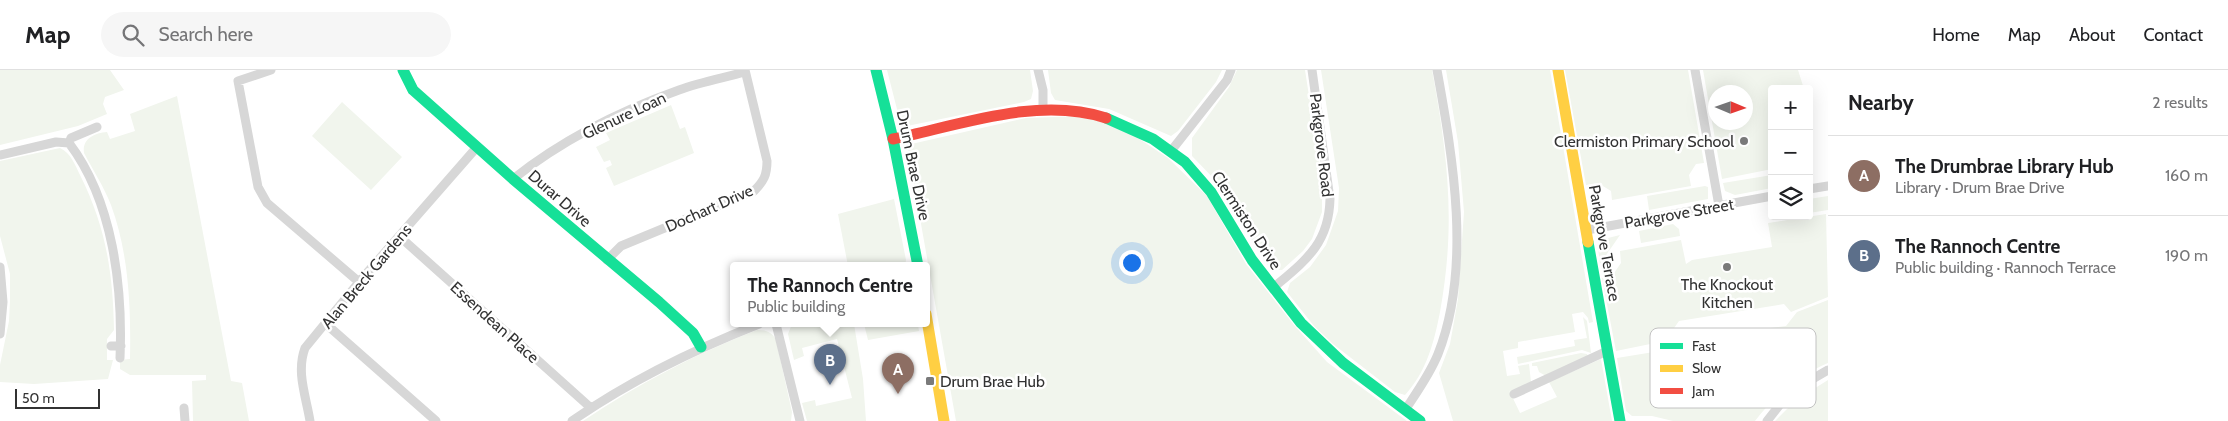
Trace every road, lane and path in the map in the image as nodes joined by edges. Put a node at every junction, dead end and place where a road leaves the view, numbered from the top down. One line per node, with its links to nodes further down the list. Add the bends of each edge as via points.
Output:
1 (271, 70): 28 (street, via 238,81 258,187 266,203)
2 (403, 70): 15 (street, Durar Drive, via 413,90)
3 (876, 70): 13 (street, Drum Brae Drive)
4 (1038, 70): 11 (street)
5 (1231, 70): 16 (street, via 1227,80)
6 (1312, 70): 29 (street, Parkgrove Road, via 1329,211 1323,235 1313,252)
7 (1437, 70): 46 (street, via 1456,190 1455,270 1446,328 1438,353)
8 (1558, 70): 23 (street, Parkgrove Terrace)
9 (1695, 70): 22 (street)
10 (745, 71): 18 (street, Glenure Loan, via 680,90 638,107 535,160); 25 (street, Dochart Drive, via 768,175 754,191 621,246)
11 (1044, 110): 13 (street, Clermiston Drive, via 1022,111); 16 (street, Clermiston Drive, via 1079,111 1133,127)
12 (97, 126): 14 (street, via 71,138)
13 (893, 138): 26 (street, Drum Brae Drive)
14 (69, 143): 17 (street, via 56,142); 36 (street, via 87,174 111,240 120,298)
15 (477, 147): 18 (street, Durar Drive); 24 (street, Alan Breck Gardens)
16 (1171, 151): 29 (street, Clermiston Drive, via 1212,192 1252,260)
17 (0, 156)
18 (513, 179): 25 (street, Durar Drive)
19 (1828, 186): 20 (street)
20 (1813, 188)
21 (1768, 197): 22 (street, Parkgrove Street)
22 (1719, 206): 23 (street, Parkgrove Street)
23 (1587, 230): 38 (street, Parkgrove Terrace)
24 (399, 236): 28 (street, Alan Breck Gardens); 44 (street, Essendean Place)
25 (607, 260): 37 (street, Durar Drive, via 693,333)
26 (917, 262)
27 (0, 267): 34 (street, via 3,302)
28 (359, 282): 30 (street, Alan Breck Gardens)
29 (1273, 288): 46 (street, Clermiston Drive, via 1333,357)
30 (326, 324): 48 (street, Alan Breck Gardens, via 305,348 301,360); 49 (street)
31 (751, 327): 37 (street)
32 (777, 327): 51 (street)
33 (928, 327): 52 (street)
34 (0, 334)
35 (111, 346): 36 (street)
36 (121, 346): 39 (street)
37 (702, 346): 44 (street)
38 (1607, 351): 42 (street); 54 (street, Parkgrove Terrace)
39 (120, 358)
40 (1828, 370): 41 (street)
41 (1816, 377)
42 (1514, 394)
43 (184, 408): 47 (street)
44 (591, 408): 50 (street)
45 (1777, 408): 55 (street)
46 (1406, 410): 53 (street, Clermiston Drive)
47 (184, 421)
48 (310, 421)
49 (436, 421)
50 (572, 421)
51 (800, 421)
52 (944, 421)
53 (1420, 421)
54 (1620, 421)
55 (1767, 421)

